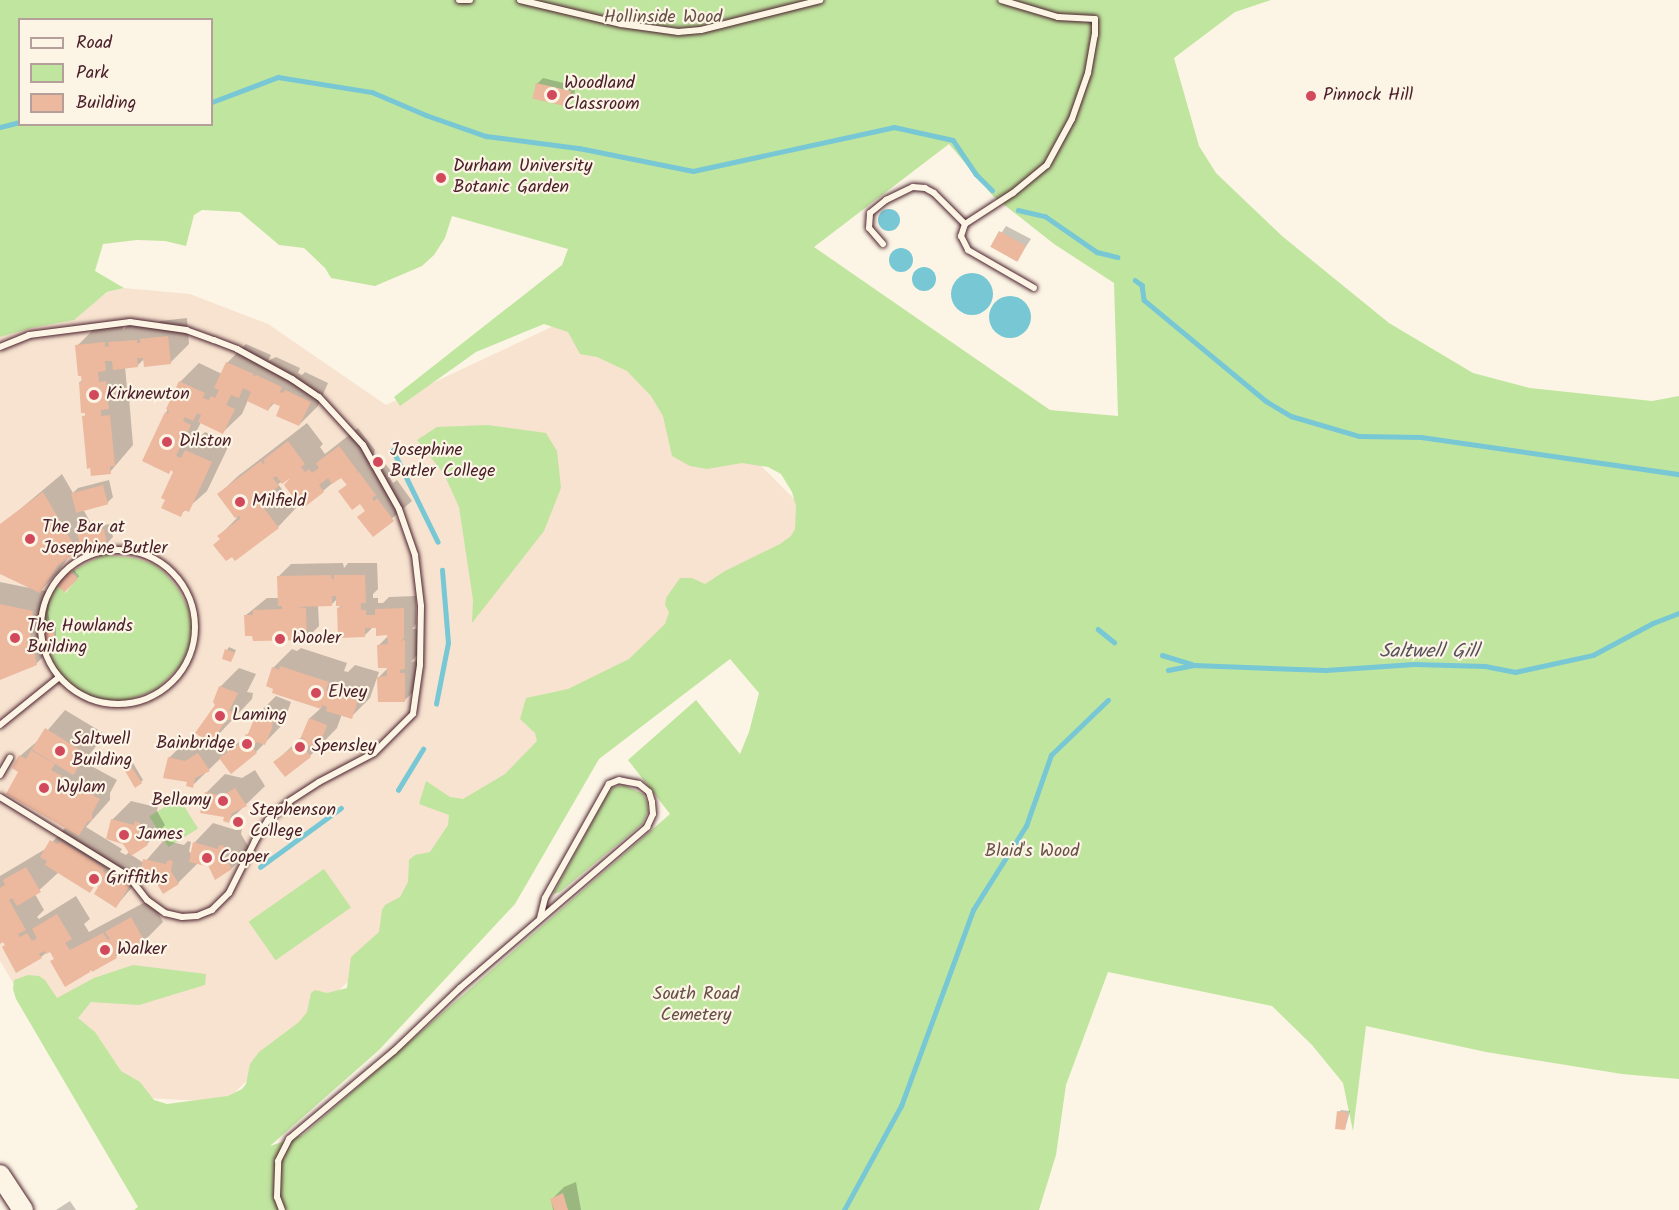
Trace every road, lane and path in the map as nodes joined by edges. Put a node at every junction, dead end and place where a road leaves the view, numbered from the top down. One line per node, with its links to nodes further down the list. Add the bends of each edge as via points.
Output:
1 (459, 0): 2 (lane)
2 (470, 0)
3 (520, 0): 4 (lane, via 621,24 678,32 701,30)
4 (820, 0)
5 (1001, 0): 6 (lane, via 1058,17 1095,19 1095,35 1088,73 1072,119 1047,165 1013,193)
6 (964, 224): 7 (lane, via 934,193 913,187 870,213 869,228); 8 (lane, via 961,236 968,250)
7 (883, 244)
8 (1034, 288)
9 (0, 347): 14 (lane, via 29,335 130,322 186,330 292,379 343,420 363,445 399,509 415,555 421,606 420,665 413,714 374,753 319,782 268,820 229,893 213,910 182,917 165,913 147,900 128,876)
10 (58, 678): 10 (lane, via 49,665 40,632 42,606 64,570 90,554 122,549 148,555 178,577 191,599 196,628 183,670 167,687 147,699 120,705 85,698); 11 (lane)
11 (0, 725)
12 (10, 758): 13 (lane)
13 (0, 775)
14 (0, 797)
15 (540, 918): 15 (lane, via 647,826 653,814 649,792 639,784 619,780 609,784 545,898); 18 (lane, via 394,1051 289,1139 278,1161 277,1197)
16 (0, 1175): 17 (main road)
17 (23, 1210)
18 (282, 1210)

